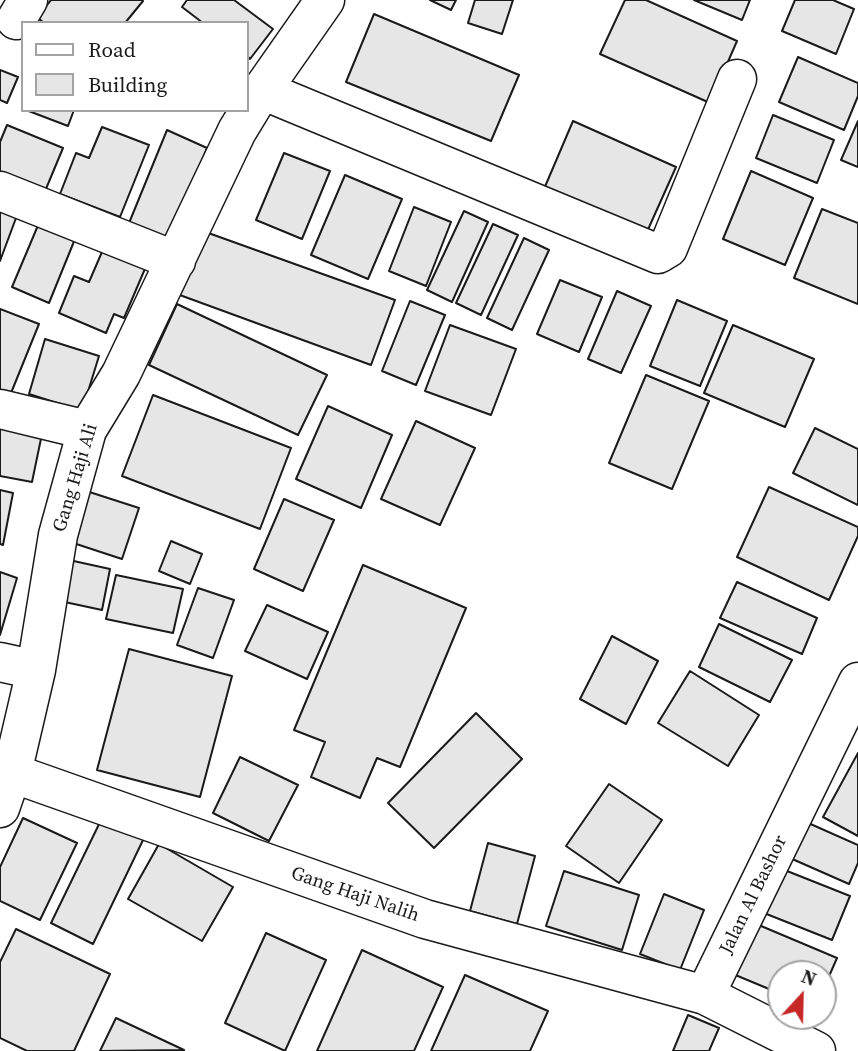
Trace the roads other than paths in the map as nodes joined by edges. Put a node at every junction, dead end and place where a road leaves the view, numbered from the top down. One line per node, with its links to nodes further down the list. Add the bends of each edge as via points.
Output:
1 (325, 0): 3 (street, Gang Haji Ali)
2 (737, 79): 3 (street, via 668,248 658,254)
3 (262, 90): 5 (street, Gang Haji Ali, via 237,131)
4 (0, 191): 5 (street)
5 (176, 261): 7 (street, Gang Haji Ali, via 121,374)
6 (0, 409): 7 (street)
7 (87, 430): 8 (street, Gang Haji Ali)
8 (18, 666): 10 (street, Gang Haji Ali)
9 (858, 682): 11 (street, Jalan Al Bashor)
10 (6, 791): 11 (street, Gang Haji Nalih, via 425,919)
11 (705, 996): 12 (street)
12 (816, 1051)

